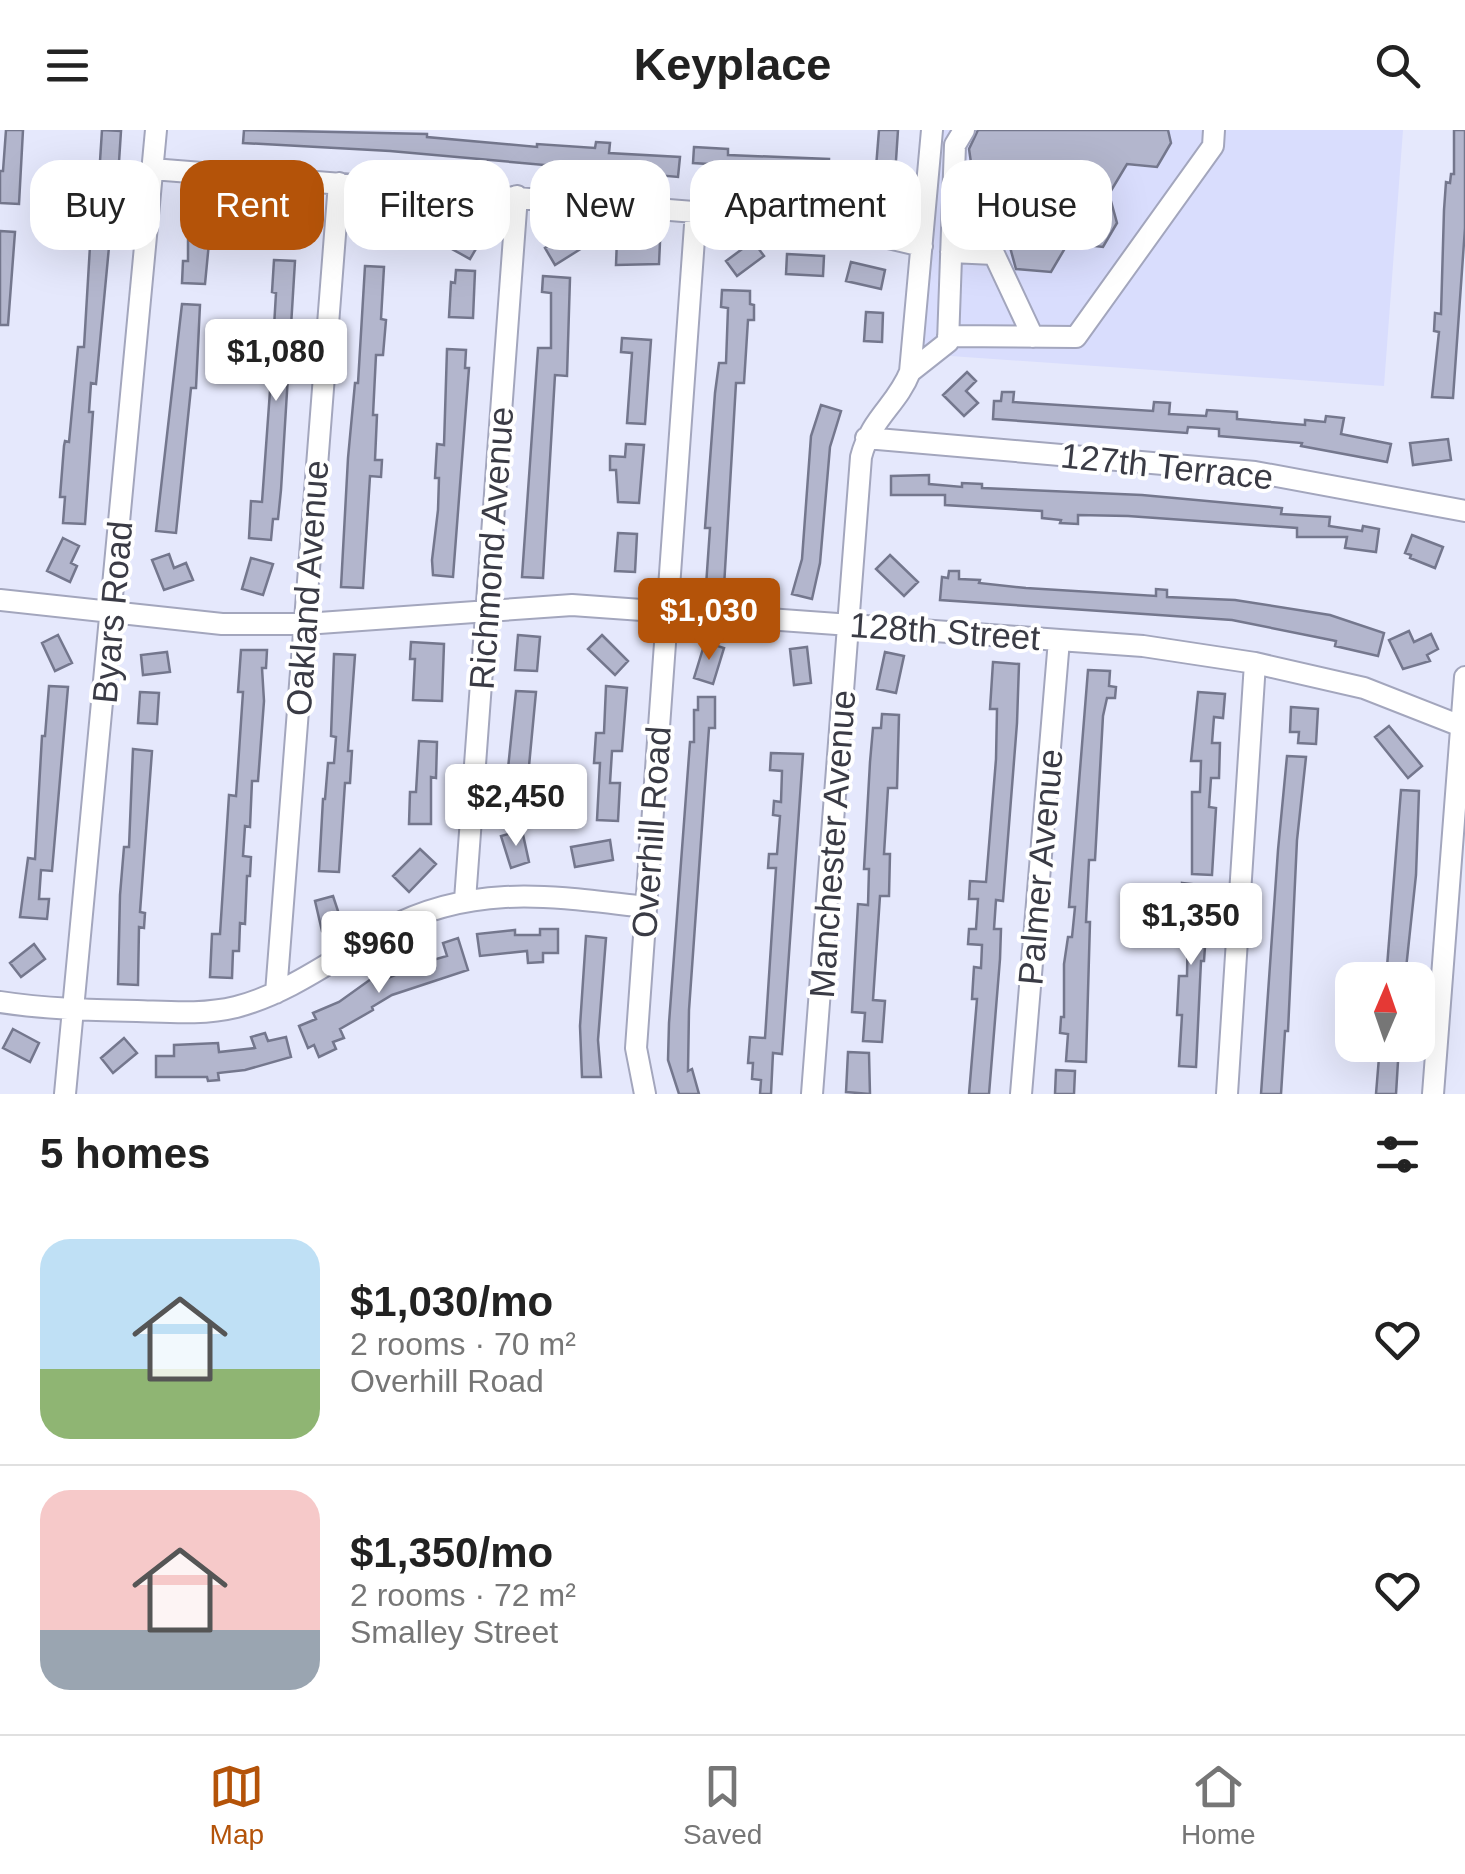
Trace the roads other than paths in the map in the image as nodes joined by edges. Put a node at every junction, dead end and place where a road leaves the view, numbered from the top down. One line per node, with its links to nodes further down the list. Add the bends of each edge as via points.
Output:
1 (156, 130): 5 (street, Byars Road)
2 (932, 130): 10 (street, Manchester Avenue)
3 (964, 130): 13 (street, via 955,145)
4 (1214, 130): 15 (street, via 1213,146 1076,337)
5 (153, 160)
6 (160, 171): 7 (street)
7 (339, 183): 8 (street); 23 (street, Oakland Avenue)
8 (518, 196): 9 (street); 20 (street, Richmond Avenue)
9 (690, 210)
10 (922, 246): 16 (street, Manchester Avenue)
11 (145, 250): 22 (street, Byars Road)
12 (693, 250): 21 (street, Overhill Road)
13 (951, 252): 14 (street); 15 (street, via 994,254)
14 (948, 336): 15 (street); 16 (street)
15 (1033, 337)
16 (910, 372): 17 (street, Manchester Avenue)
17 (866, 438): 18 (street, 127th Terrace, via 1255,472); 24 (street, Manchester Avenue)
18 (1465, 511)
19 (0, 600): 22 (street, 128th Street)
20 (487, 608): 21 (street, 128th Street); 23 (street, 128th Street); 29 (street, Richmond Avenue)
21 (668, 610): 24 (street, 128th Street); 30 (street, Overhill Road)
22 (112, 613): 23 (street, 128th Street); 33 (street, Byars Road)
23 (305, 624): 31 (street, Oakland Avenue)
24 (848, 624): 25 (street, 128th Street); 36 (street, Manchester Avenue)
25 (1059, 640): 26 (street, 128th Street); 37 (street, Palmer Avenue)
26 (1255, 662): 28 (street, 128th Street, via 1364,688); 38 (street)
27 (1465, 677): 28 (street)
28 (1461, 726): 39 (street)
29 (465, 900): 30 (street, via 535,894); 31 (street, via 388,929)
30 (645, 907): 35 (street, Overhill Road, via 636,1048)
31 (276, 994): 33 (street, via 202,1013)
32 (0, 1002): 33 (street)
33 (74, 1010): 34 (street, Byars Road)
34 (65, 1094)
35 (645, 1094)
36 (812, 1094)
37 (1021, 1094)
38 (1227, 1094)
39 (1433, 1094)

